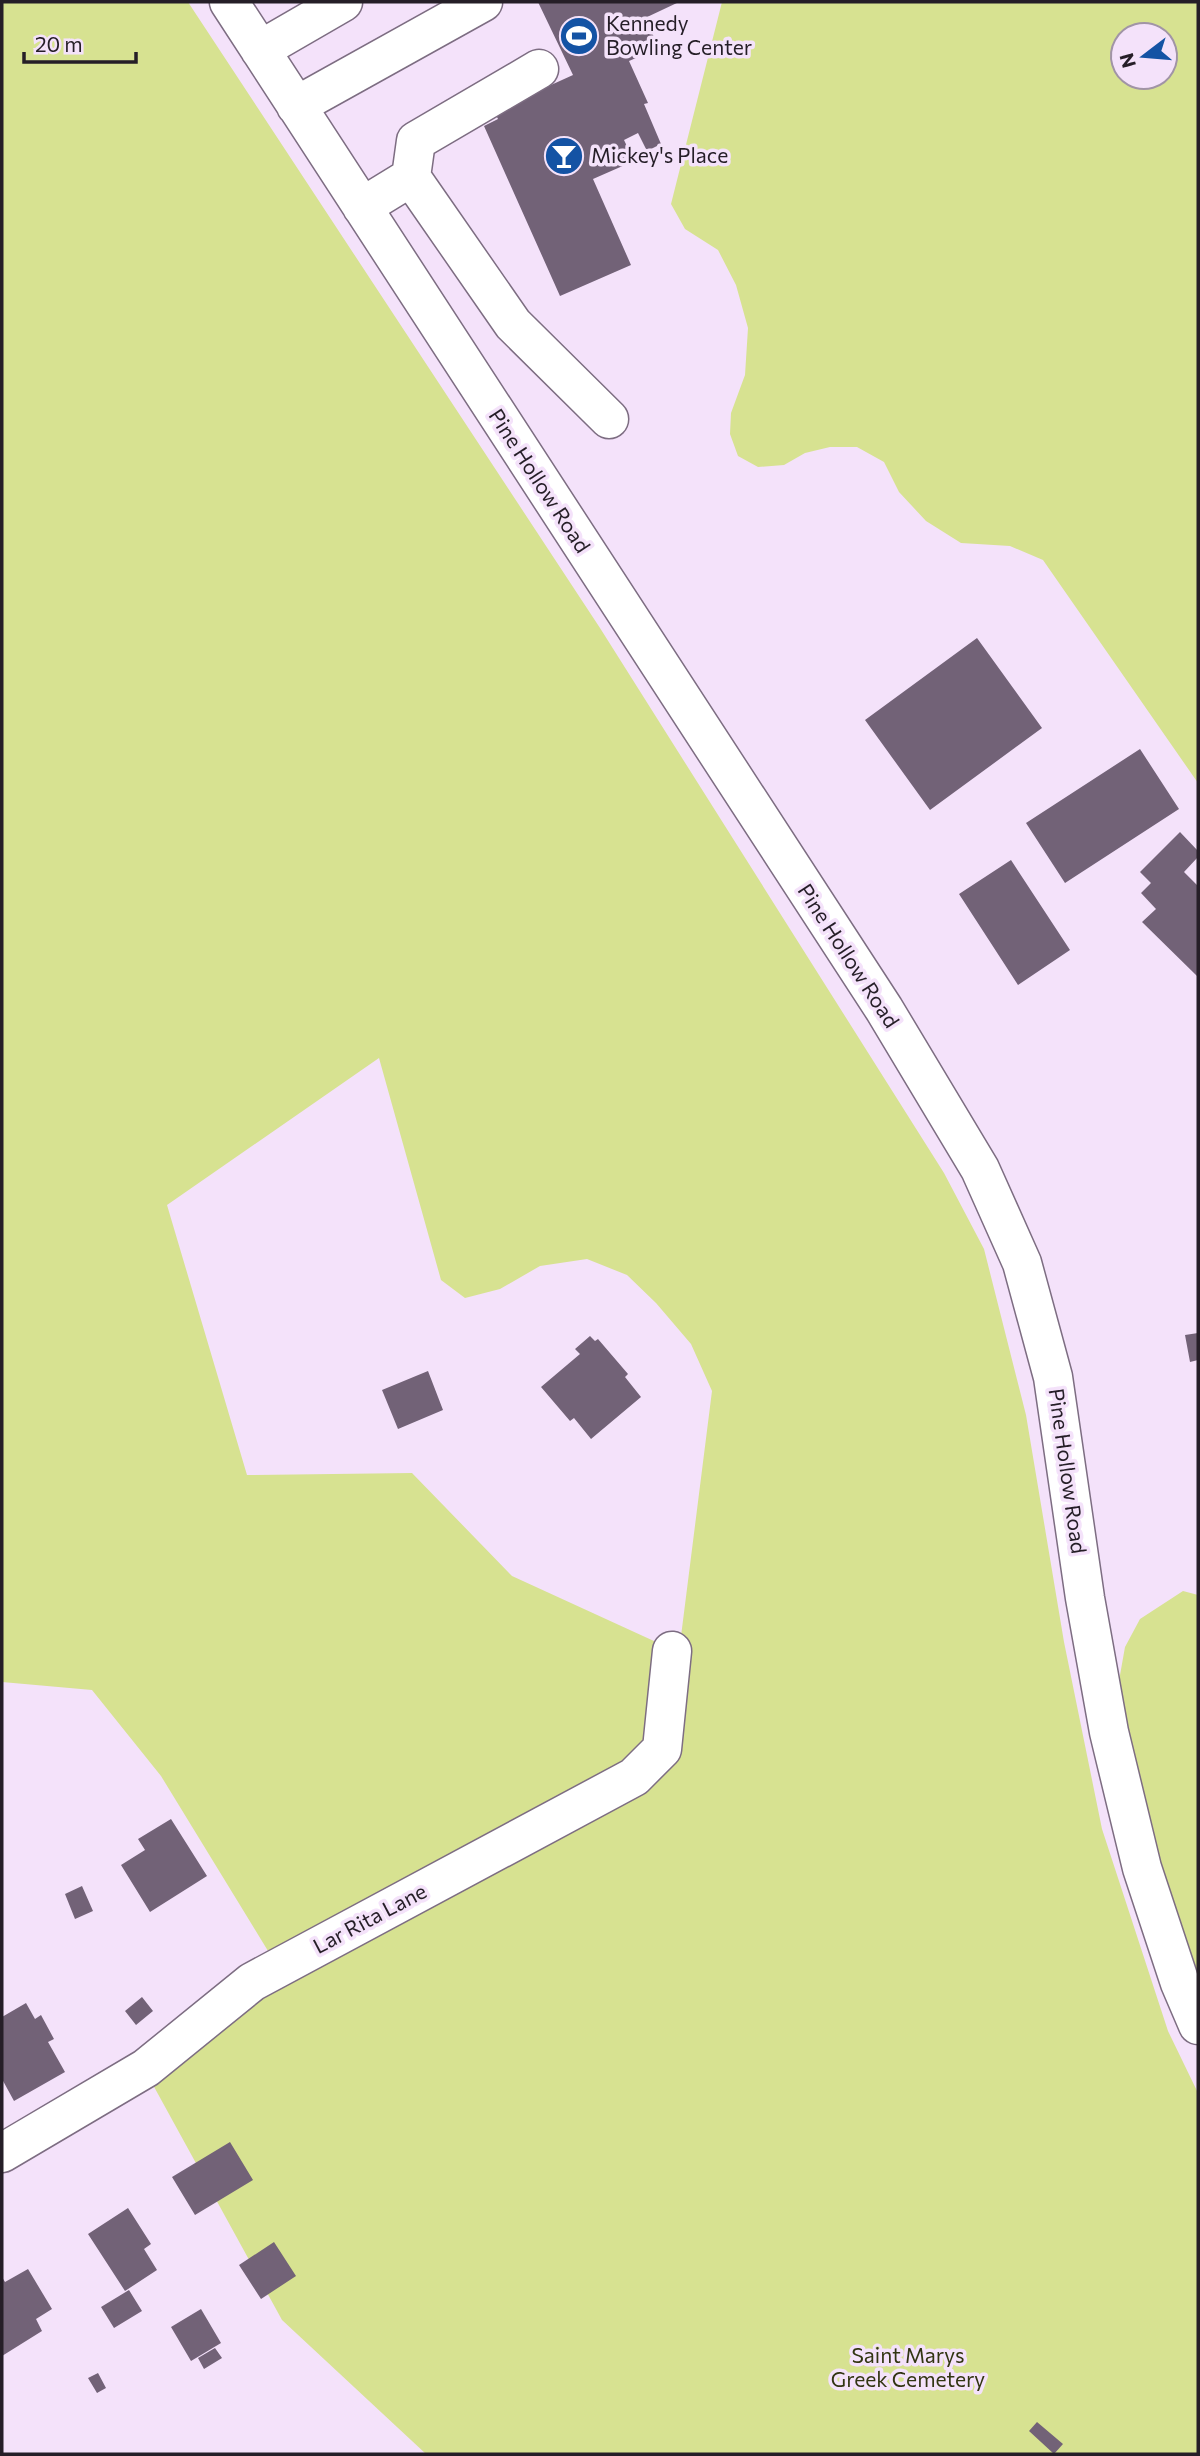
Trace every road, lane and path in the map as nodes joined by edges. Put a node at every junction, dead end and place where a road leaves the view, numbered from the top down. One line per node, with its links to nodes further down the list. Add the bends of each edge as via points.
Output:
1 (229, 2): 4 (street, Pine Hollow Road)
2 (343, 2): 4 (street)
3 (483, 2): 6 (street)
4 (260, 50): 6 (street, Pine Hollow Road)
5 (539, 69): 7 (street, via 416,141)
6 (296, 106): 8 (street, Pine Hollow Road)
7 (411, 177): 8 (street); 9 (street, via 513,324)
8 (362, 207): 11 (street, Pine Hollow Road, via 884,1009 980,1169 1022,1263 1053,1377 1109,1732 1142,1868)
9 (609, 419)
10 (672, 1651): 12 (street, Lar Rita Lane, via 662,1749 634,1777 252,1982 146,2068)
11 (1198, 2025)
12 (2, 2153)

